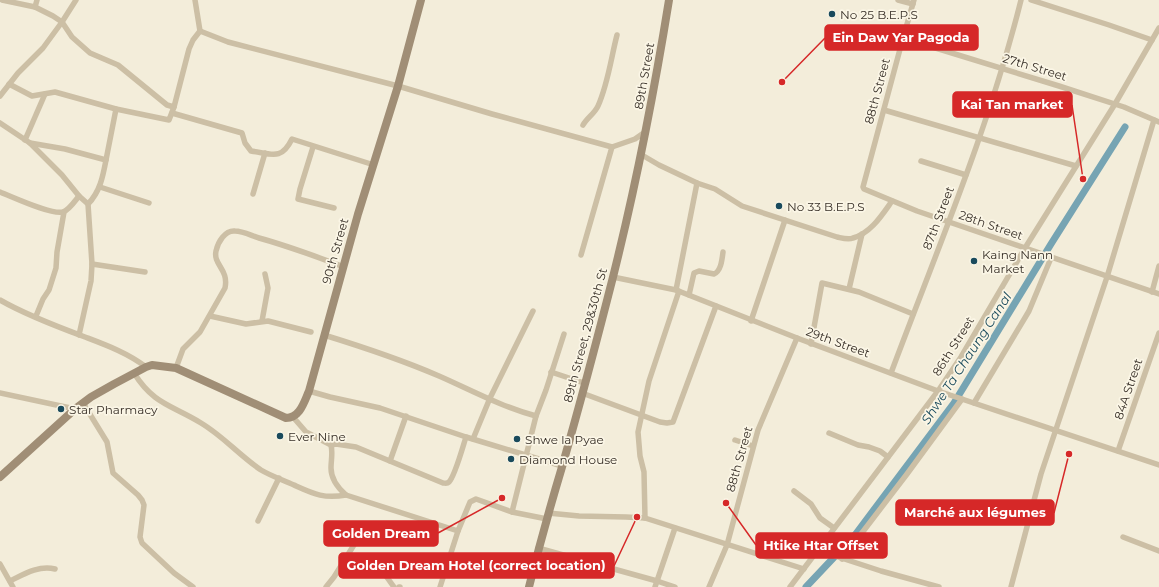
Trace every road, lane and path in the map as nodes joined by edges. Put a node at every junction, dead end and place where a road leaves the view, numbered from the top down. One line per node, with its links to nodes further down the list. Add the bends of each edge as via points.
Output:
1 (2, 0): 11 (street)
2 (37, 0): 11 (street)
3 (76, 0): 12 (street)
4 (193, 0): 14 (street)
5 (422, 0): 20 (street, 90th Street)
6 (669, 0): 31 (street, 89th Street)
7 (898, 0): 10 (street)
8 (1021, 0): 18 (street, 87th Street)
9 (1031, 0): 17 (street)
10 (914, 2): 16 (street, 88th Street)
11 (35, 7): 12 (street)
12 (62, 22): 19 (street, via 43,48); 24 (street, via 72,37 90,54 118,65 167,105)
13 (1159, 28): 17 (street, 86th Street)
14 (200, 32): 20 (street, via 228,42); 24 (street, via 189,49)
15 (617, 35): 30 (street, via 602,98)
16 (903, 38): 18 (street, 27th Street); 26 (street, 88th Street)
17 (1152, 40): 23 (street, 86th Street)
18 (1002, 69): 23 (street, 27th Street); 32 (street, 87th Street)
19 (9, 84): 21 (street, via 32,96); 22 (street)
20 (398, 86): 35 (street); 40 (street, 90th Street)
21 (45, 94): 25 (street, via 55,92); 33 (street)
22 (0, 96)
23 (1115, 104): 28 (street, 27th Street); 41 (street, 86th Street)
24 (174, 107): 27 (street)
25 (116, 109): 27 (street, via 167,121); 38 (street)
26 (884, 110): 32 (street); 45 (street, 88th Street)
27 (172, 113): 36 (street, via 242,133 244,143 251,151)
28 (1156, 121): 67 (street)
29 (0, 123): 33 (street)
30 (583, 126)
31 (646, 132): 35 (street); 37 (street, 89th Street)
32 (980, 138): 41 (street); 42 (street, 87th Street)
33 (28, 142): 38 (street); 48 (street, via 62,175)
34 (313, 147): 36 (street, via 292,139 287,150 278,155); 40 (street); 52 (street, via 298,199)
35 (612, 147): 59 (street)
36 (265, 153): 47 (street)
37 (642, 155): 43 (street, via 649,161); 66 (street, 89th Street, 29&30th St)
38 (106, 160): 44 (street)
39 (921, 162): 42 (street)
40 (374, 165): 63 (street, 90th Street)
41 (1076, 166): 57 (street, 86th Street)
42 (966, 175): 55 (street, 87th Street)
43 (697, 183): 54 (street, via 715,189 742,206); 69 (street)
44 (100, 187): 50 (street); 51 (street)
45 (863, 187): 49 (street, 28th Street)
46 (0, 192): 53 (street, via 28,204)
47 (253, 194)
48 (79, 196): 51 (street); 53 (street)
49 (892, 201): 55 (street, 28th Street); 56 (street, via 872,227)
50 (149, 203)
51 (88, 204): 61 (street)
52 (334, 208)
53 (64, 212): 77 (street, via 56,268)
54 (785, 220): 56 (street, via 847,239); 80 (street)
55 (948, 222): 57 (street, 28th Street); 76 (street, 87th Street)
56 (862, 234): 68 (street)
57 (1025, 248): 60 (street, 28th Street); 95 (street, 86th Street)
58 (723, 252): 72 (street, via 717,273 699,270 694,273)
59 (581, 255)
60 (1051, 258): 67 (street, 28th Street); 101 (street, via 1026,317)
61 (92, 264): 64 (street); 84 (street)
62 (1159, 266): 70 (street)
63 (344, 267): 78 (street, via 234,230 223,235 216,250 217,262 225,274 226,282); 85 (street, 90th Street)
64 (145, 272)
65 (265, 274): 79 (street, via 268,288)
66 (613, 277): 69 (street, 29th Street); 93 (street, 89th Street, 29&30th St)
67 (1107, 277): 70 (street, 28th Street); 107 (street)
68 (849, 289): 76 (street); 87 (street, via 822,283)
69 (678, 291): 72 (street, 29th Street); 103 (street)
70 (1152, 292): 71 (street, 28th Street)
71 (1159, 294)
72 (689, 295): 74 (street, 29th Street)
73 (0, 300): 77 (street)
74 (716, 306): 80 (street, 29th Street); 103 (street, via 674,420 667,424)
75 (533, 311): 98 (street)
76 (913, 314): 92 (street, 87th Street)
77 (36, 316): 84 (street)
78 (210, 316): 79 (street, via 246,324); 89 (street, via 200,332 183,349)
79 (262, 321): 81 (street)
80 (751, 321): 86 (street, 29th Street)
81 (311, 332)
82 (1159, 333): 114 (street, 84A Street)
83 (564, 334): 90 (street)
84 (80, 335): 88 (street, via 120,351)
85 (324, 335): 94 (street, 90th Street); 98 (street, via 439,376)
86 (797, 338): 87 (street, 29th Street); 113 (street, 88th Street)
87 (811, 344): 92 (street, 29th Street)
88 (146, 367): 89 (street, via 160,365); 91 (street)
89 (176, 368): 106 (street, via 278,415)
90 (551, 372): 93 (street); 105 (street)
91 (134, 373): 100 (street); 121 (street, via 147,391 158,400 201,423 260,469)
92 (891, 373): 95 (street, 29th Street)
93 (584, 384): 97 (street, 89th Street, 29&30th St)
94 (309, 391): 104 (street); 106 (street, 90th Street, via 300,410)
95 (938, 391): 99 (street, 29th Street); 116 (street, 86th Street)
96 (0, 393): 102 (street)
97 (582, 393): 103 (street); 119 (street, 89th Street, 29&30th St)
98 (490, 398): 105 (street); 110 (street)
99 (961, 399): 101 (street, 29th Street); 137 (street, via 907,474)
100 (83, 403): 102 (street); 145 (street, via 107,442 113,473 142,500 142,543)
101 (974, 403): 107 (street, 29th Street)
102 (75, 409): 120 (street)
103 (641, 415): 126 (street, via 638,432 644,472)
104 (406, 416): 109 (street); 117 (street)
105 (536, 416): 115 (street)
106 (293, 417): 112 (street, via 306,432)
107 (1055, 430): 114 (street, 29th Street); 155 (street)
108 (829, 433): 116 (street, via 880,451)
109 (466, 437): 110 (street); 117 (street, via 447,483)
110 (473, 439): 115 (street)
111 (735, 440): 113 (street)
112 (331, 445): 117 (street, via 356,447); 123 (street, via 331,470 337,487)
113 (753, 446): 133 (street, 88th Street)
114 (1118, 452): 118 (street, 29th Street)
115 (525, 455): 119 (street); 124 (street)
116 (888, 458): 129 (street, 86th Street)
117 (390, 461)
118 (1159, 465)
119 (562, 466): 125 (street, 89th Street, 29&30th St)
120 (0, 477)
121 (279, 478): 123 (street, via 322,496); 127 (street)
122 (794, 491): 129 (street, via 812,504 820,518)
123 (346, 495): 130 (street)
124 (512, 512): 125 (street); 130 (street, via 476,499 472,500)
125 (547, 516): 126 (street); 134 (street)
126 (645, 518): 128 (street)
127 (258, 521)
128 (675, 528): 133 (street); 143 (street)
129 (834, 528): 135 (street, 86th Street)
130 (458, 531): 148 (street)
131 (362, 532): 146 (street)
132 (1123, 537): 136 (street)
133 (727, 545): 141 (street); 152 (street, 88th Street)
134 (538, 548): 143 (street); 149 (street)
135 (820, 551): 137 (street); 141 (street, 86th Street)
136 (1159, 551)
137 (840, 558): 154 (street)
138 (0, 564): 142 (street)
139 (375, 565): 147 (street)
140 (55, 569): 142 (street, via 38,568)
141 (804, 570): 153 (street, 86th Street)
142 (10, 581): 144 (street)
143 (656, 581): 150 (street); 151 (street)
144 (13, 587)
145 (193, 587)
146 (326, 587)
147 (394, 587)
148 (440, 587)
149 (529, 587)
150 (654, 587)
151 (675, 587)
152 (709, 587)
153 (790, 587)
154 (939, 587)
155 (1011, 587)

